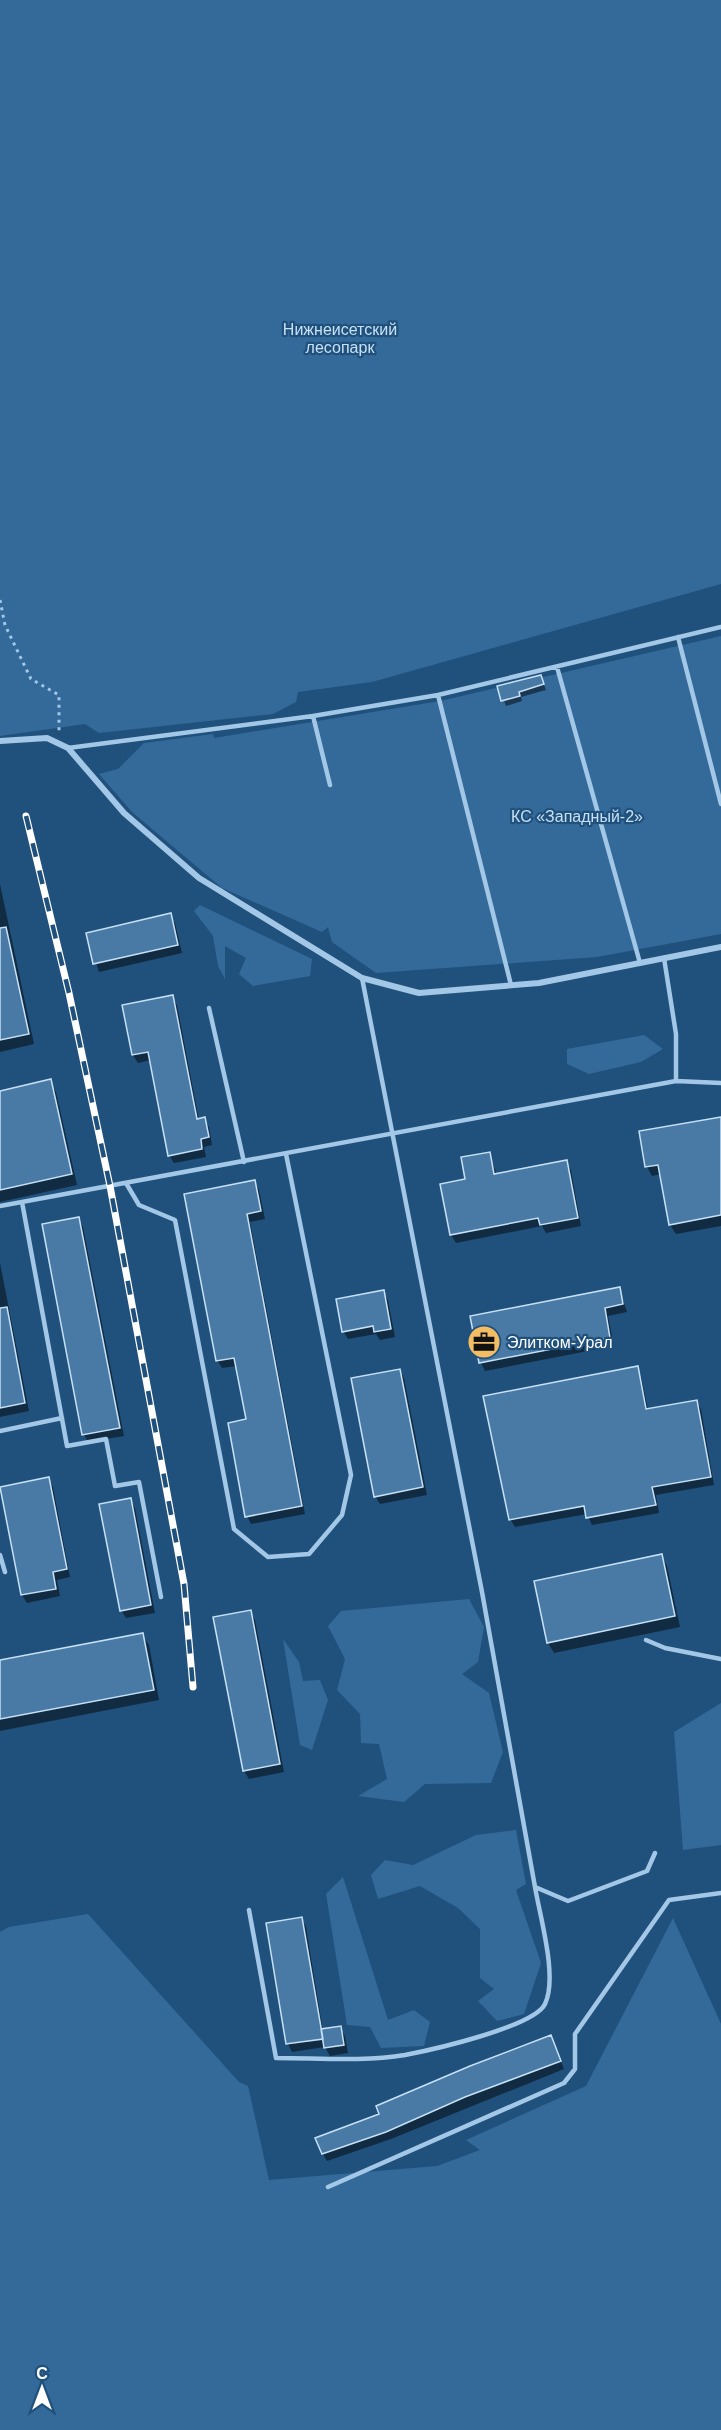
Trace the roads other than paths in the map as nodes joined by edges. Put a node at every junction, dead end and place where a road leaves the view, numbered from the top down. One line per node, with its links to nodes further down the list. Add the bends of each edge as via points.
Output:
1 (721, 627): 2 (lane)
2 (678, 637): 3 (lane); 9 (lane)
3 (556, 667): 4 (lane); 12 (lane)
4 (438, 695): 5 (lane); 14 (lane)
5 (313, 716): 7 (lane); 8 (lane)
6 (0, 741): 7 (street, via 47,738)
7 (68, 748): 13 (street, via 124,813 199,878)
8 (330, 785)
9 (721, 804)
10 (721, 947): 11 (street)
11 (664, 958): 12 (street); 16 (lane, via 676,1034)
12 (640, 963): 14 (street)
13 (363, 978): 14 (street, via 419,993); 18 (lane)
14 (511, 986)
15 (209, 1008): 20 (lane)
16 (676, 1081): 17 (lane); 18 (lane)
17 (721, 1083)
18 (394, 1134): 19 (lane); 32 (lane)
19 (286, 1154): 20 (lane); 21 (lane, via 351,1475 342,1515 309,1554 268,1557 234,1529 175,1220 139,1205)
20 (244, 1162): 21 (lane)
21 (126, 1183): 22 (lane)
22 (22, 1202): 23 (lane); 24 (lane)
23 (0, 1206)
24 (62, 1418): 25 (lane); 28 (lane, via 67,1446 106,1439 115,1486 140,1482)
25 (0, 1431)
26 (0, 1555): 27 (lane)
27 (5, 1572)
28 (161, 1598)
29 (646, 1640): 30 (lane, via 665,1648)
30 (721, 1659)
31 (655, 1853): 32 (lane, via 647,1871 568,1901)
32 (535, 1887): 34 (lane, via 551,1984 544,2006 527,2020 495,2032 404,2055 276,2058)
33 (721, 1893): 35 (lane, via 669,1900 575,2034 575,2069 564,2083)
34 (249, 1910)
35 (328, 2187)

